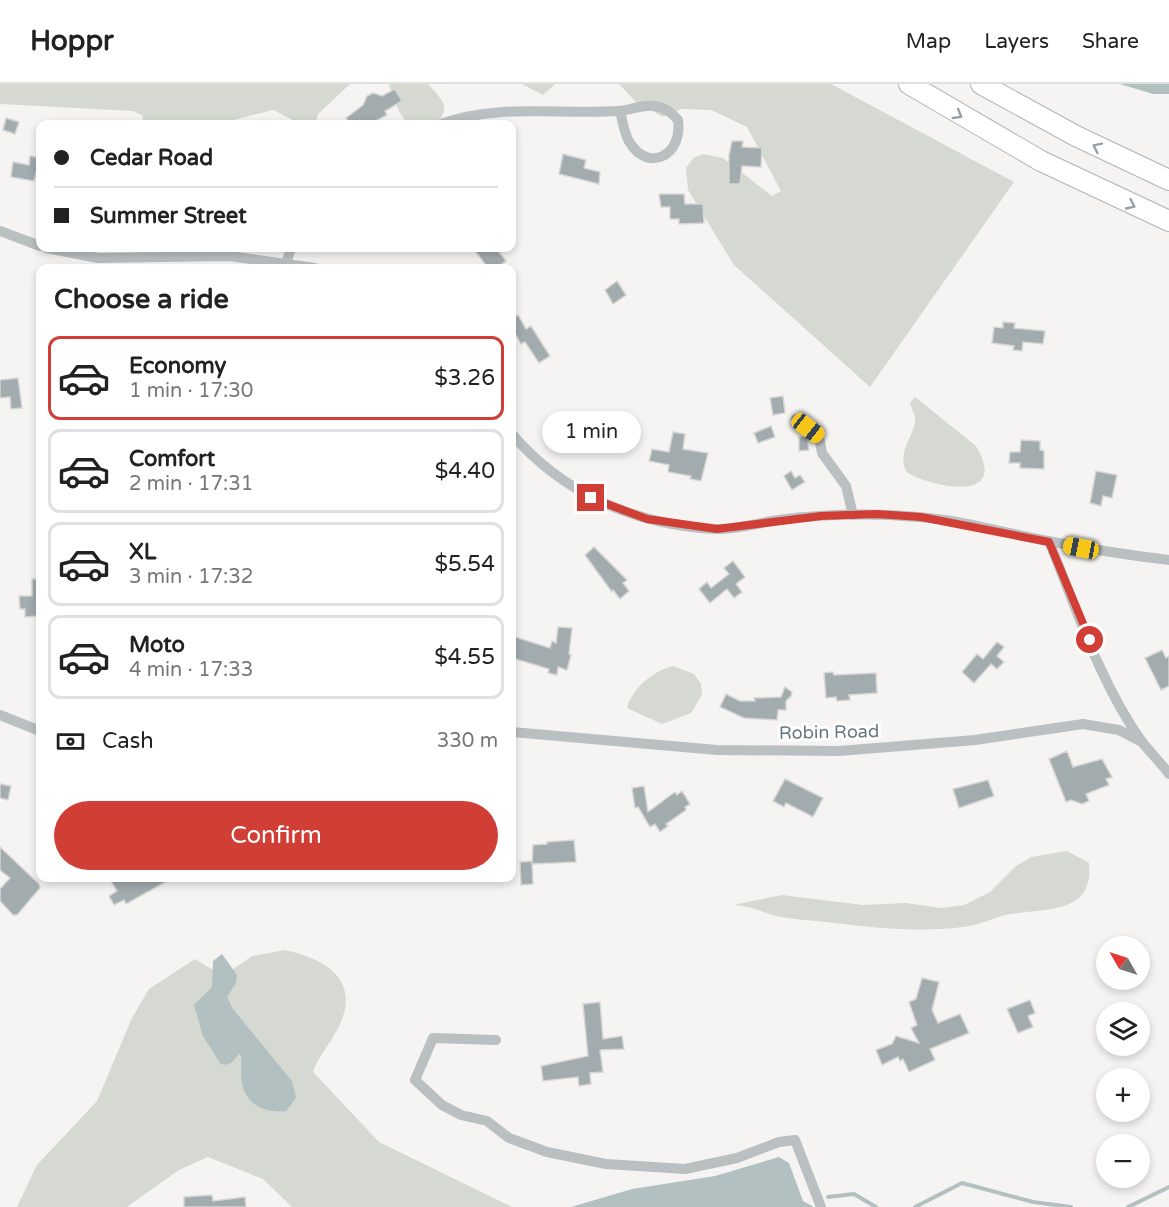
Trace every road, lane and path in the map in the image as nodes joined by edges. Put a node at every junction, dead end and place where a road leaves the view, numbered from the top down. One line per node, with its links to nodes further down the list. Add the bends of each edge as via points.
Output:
1 (909, 84): 6 (highway, one-way to 6, via 1032,157)
2 (981, 84): 5 (highway, one-way to 2, via 1076,136)
3 (620, 111): 3 (street, via 636,150 654,158 673,150 680,132 673,114 653,105); 4 (street, via 510,112)
4 (457, 120)
5 (1169, 180)
6 (1169, 221)
7 (0, 231): 8 (street)
8 (36, 244)
9 (67, 252): 11 (street, via 98,258 229,256)
10 (290, 252): 11 (street)
11 (286, 264)
12 (796, 419): 14 (street, via 819,436 822,453 846,486)
13 (516, 439): 14 (street, via 570,487 647,519 717,529)
14 (853, 515): 15 (street, via 921,517)
15 (1049, 542): 16 (street); 20 (street, via 1098,660)
16 (1169, 560)
17 (0, 715): 18 (street)
18 (36, 729)
19 (516, 732): 20 (street, Robin Road, via 717,750 838,751 975,740 1083,724 1119,730)
20 (1142, 742): 21 (street)
21 (1169, 774)
22 (496, 1040): 23 (street, via 433,1038 415,1080 442,1105 461,1115 487,1121 509,1138 547,1152 606,1164 685,1169 795,1140)
23 (820, 1207)

